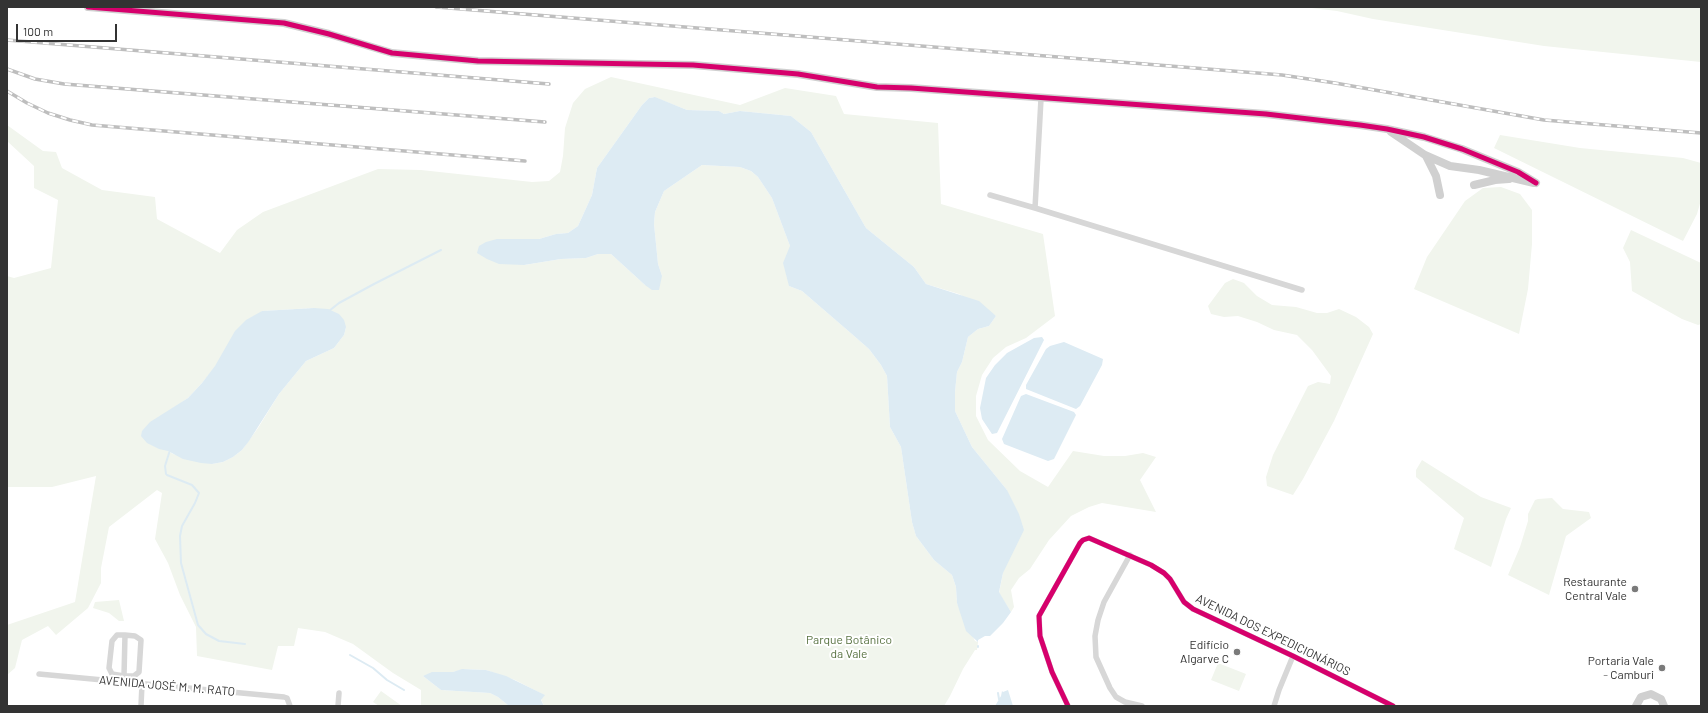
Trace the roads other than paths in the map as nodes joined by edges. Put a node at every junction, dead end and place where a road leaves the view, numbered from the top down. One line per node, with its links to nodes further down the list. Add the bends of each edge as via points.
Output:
1 (88, 7): 2 (street, via 284,23 392,53 478,61 693,65 798,74 877,87)
2 (1042, 99): 3 (street, via 1266,114); 9 (street)
3 (1387, 129): 4 (street); 5 (street, via 1462,149 1518,172 1536,183)
4 (1425, 155): 5 (street, via 1450,166); 8 (street, via 1436,176)
5 (1520, 180): 6 (street, via 1495,180)
6 (1474, 185)
7 (990, 195): 9 (street)
8 (1440, 195)
9 (1035, 208): 10 (street)
10 (1302, 290)
11 (1130, 555): 13 (street, AVENIDA DOS EXPEDICIONÁRIOS, via 1164,573 1184,602 1193,609); 22 (street, AVENIDA DOS EXPEDICIONÁRIOS, via 1096,540 1083,540 1039,616 1040,636 1046,657); 23 (street, via 1104,602 1095,636 1096,657 1116,697)
12 (125, 635): 15 (street); 15 (street, via 116,635 112,641 108,668 112,674); 15 (street, via 135,636 141,640 139,672 134,676)
13 (1293, 656): 24 (street, AVENIDA DOS EXPEDICIONÁRIOS); 25 (street, AVENIDA DOS EXPEDICIONÁRIOS)
14 (39, 674): 16 (street, AVENIDA JOSÉ M. M. RATO)
15 (124, 676): 16 (street)
16 (124, 682): 17 (street, AVENIDA JOSÉ M. M. RATO)
17 (142, 684): 19 (street); 20 (street, AVENIDA JOSÉ M. M. RATO, via 284,697)
18 (339, 693): 21 (street)
19 (141, 706)
20 (290, 706)
21 (338, 706)
22 (1068, 706)
23 (1142, 706)
24 (1274, 706)
25 (1393, 706)
26 (1636, 706): 27 (street, via 1641,697 1651,694 1660,699)
27 (1664, 706)

